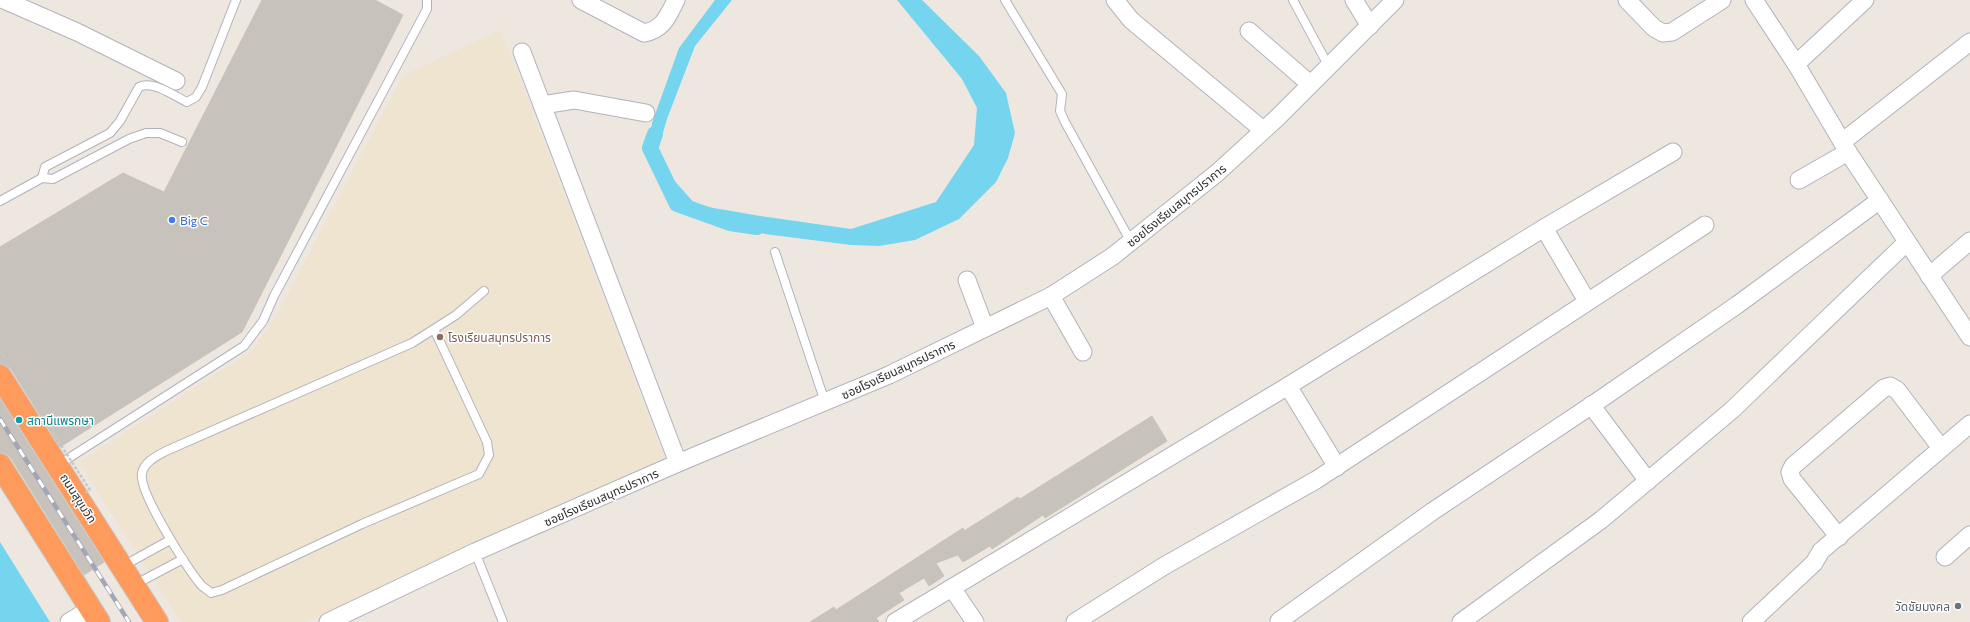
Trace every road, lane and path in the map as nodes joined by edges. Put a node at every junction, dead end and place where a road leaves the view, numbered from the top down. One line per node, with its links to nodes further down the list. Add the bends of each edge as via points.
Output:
1 (4, 0): 21 (street, via 77,32)
2 (236, 0): 29 (lane, via 196,97 187,102 151,85 139,87 120,121 110,133 45,167)
3 (427, 0): 57 (lane, via 426,9 263,321 244,346)
4 (580, 0): 5 (street, via 644,33 653,32 663,25)
5 (676, 0)
6 (1005, 0): 36 (lane, via 1062,94 1060,111 1065,122)
7 (1115, 0): 25 (street, via 1136,25)
8 (1294, 0): 20 (lane)
9 (1354, 0): 15 (street)
10 (1395, 0): 15 (street, ซอยโรงเรียนสมุทรปราการ)
11 (1627, 0): 12 (street, via 1654,28 1663,33 1672,32)
12 (1722, 0)
13 (1754, 0): 19 (street)
14 (1865, 0): 19 (street)
15 (1370, 26): 20 (street, ซอยโรงเรียนสมุทรปราการ)
16 (1249, 31): 22 (street)
17 (1970, 42): 27 (street)
18 (522, 52): 23 (street)
19 (1796, 64): 27 (street)
20 (1329, 67): 22 (street, ซอยโรงเรียนสมุทรปราการ)
21 (176, 81)
22 (1310, 84): 25 (street, ซอยโรงเรียนสมุทรปราการ)
23 (542, 105): 24 (street, via 574,100); 55 (street)
24 (646, 113)
25 (1263, 130): 36 (street, ซอยโรงเรียนสมุทรปราการ, via 1217,173)
26 (182, 142): 29 (lane, via 160,133 146,133 129,139 53,179)
27 (1845, 147): 30 (street); 31 (street)
28 (1673, 152): 34 (street)
29 (42, 178): 32 (lane)
30 (1799, 180)
31 (1880, 200): 37 (street); 51 (street, via 1737,305)
32 (0, 201)
33 (1705, 225): 43 (street)
34 (1544, 228): 43 (street); 49 (street)
35 (1970, 241): 39 (street)
36 (1131, 242): 42 (street, ซอยโรงเรียนสมุทรปราการ)
37 (1907, 242): 39 (street); 59 (street, via 1732,410)
38 (776, 252): 50 (lane)
39 (1929, 276): 46 (street)
40 (967, 280): 44 (street)
41 (484, 291): 45 (lane, via 456,316)
42 (1051, 296): 44 (street, ซอยโรงเรียนสมุทรปราการ); 47 (street)
43 (1587, 301): 58 (street)
44 (985, 328): 50 (street, ซอยโรงเรียนสมุทรปราการ, via 889,375)
45 (434, 329): 63 (lane, via 412,343 166,451 148,462 142,473 144,486); 66 (lane, via 487,442 489,455 479,474 362,524 222,590 211,593 202,587)
46 (1970, 337)
47 (1083, 352)
48 (0, 376): 57 (highway, ถนนสุขุมวิท)
49 (1288, 386): 58 (street); 69 (street)
50 (825, 402): 55 (street, ซอยโรงเรียนสมุทรปราการ)
51 (1591, 405): 59 (street); 78 (street, via 1433,511)
52 (1970, 424): 54 (street)
53 (53, 432): 60 (path, bridge, via 90,490)
54 (1941, 448): 62 (street); 62 (street, via 1897,390 1890,386 1884,388 1793,466 1790,472 1792,479)
55 (678, 463): 64 (street, ซอยโรงเรียนสมุทรปราการ)
56 (0, 465): 70 (highway)
57 (58, 465): 67 (highway, ถนนสุขุมวิท)
58 (1336, 466): 71 (street, via 1164,566)
59 (1648, 481): 79 (street, via 1601,520)
60 (85, 493)
61 (1970, 536): 65 (street)
62 (1839, 537): 80 (street, via 1821,551 1814,563)
63 (170, 540): 66 (lane); 67 (lane)
64 (475, 552): 74 (street, ซอยโรงเรียนสมุทรปราการ); 75 (lane)
65 (1945, 557)
66 (183, 559): 68 (lane)
67 (123, 567): 68 (highway, ถนนสุขุมวิท)
68 (134, 585): 73 (highway, ถนนสุขุมวิท)
69 (952, 588): 76 (street); 77 (street)
70 (94, 615): 72 (street)
71 (1079, 621)
72 (69, 622)
73 (157, 622)
74 (328, 622)
75 (502, 622)
76 (895, 622)
77 (975, 622)
78 (1279, 622)
79 (1461, 622)
80 (1751, 622)

